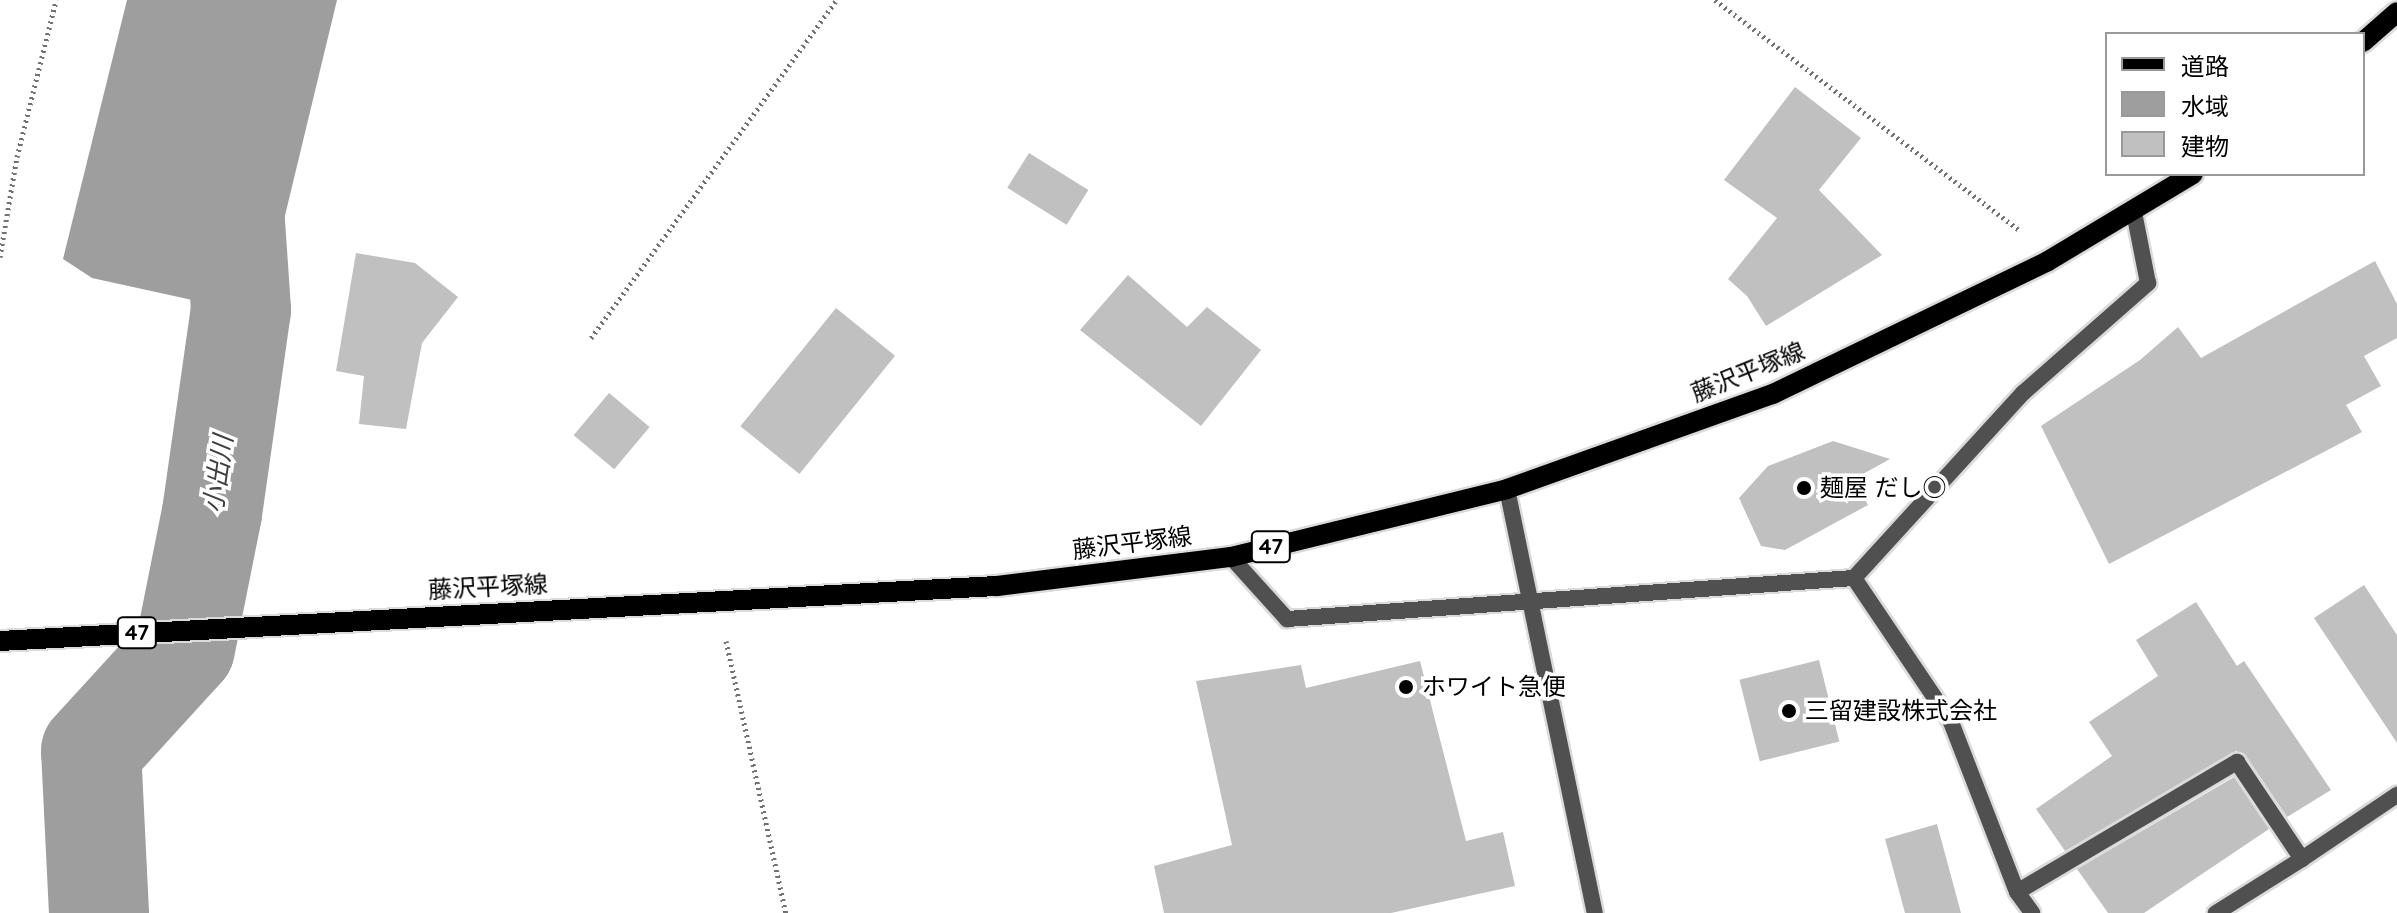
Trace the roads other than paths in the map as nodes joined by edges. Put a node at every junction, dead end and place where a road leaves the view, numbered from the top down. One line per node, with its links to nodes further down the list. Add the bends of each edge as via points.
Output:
1 (2396, 16): 2 (main road)
2 (2365, 40)
3 (2190, 176): 4 (main road, 藤沢平塚線 / 47)
4 (2134, 212): 5 (main road, 藤沢平塚線 / 47, via 2048,261 1773,394); 7 (street, via 2148,283 2023,393)
5 (1507, 489): 6 (main road, 藤沢平塚線 / 47); 8 (street)
6 (1231, 557): 8 (street, via 1287,619); 9 (main road, 藤沢平塚線 / 47, via 997,586)
7 (1854, 578): 8 (street); 12 (street, via 1951,722)
8 (1532, 604): 13 (street)
9 (0, 641)
10 (2397, 795): 11 (street)
11 (2302, 859): 12 (street, via 2237,762); 15 (street)
12 (2017, 892): 14 (street)
13 (1595, 913)
14 (2032, 913)
15 (2216, 913)

